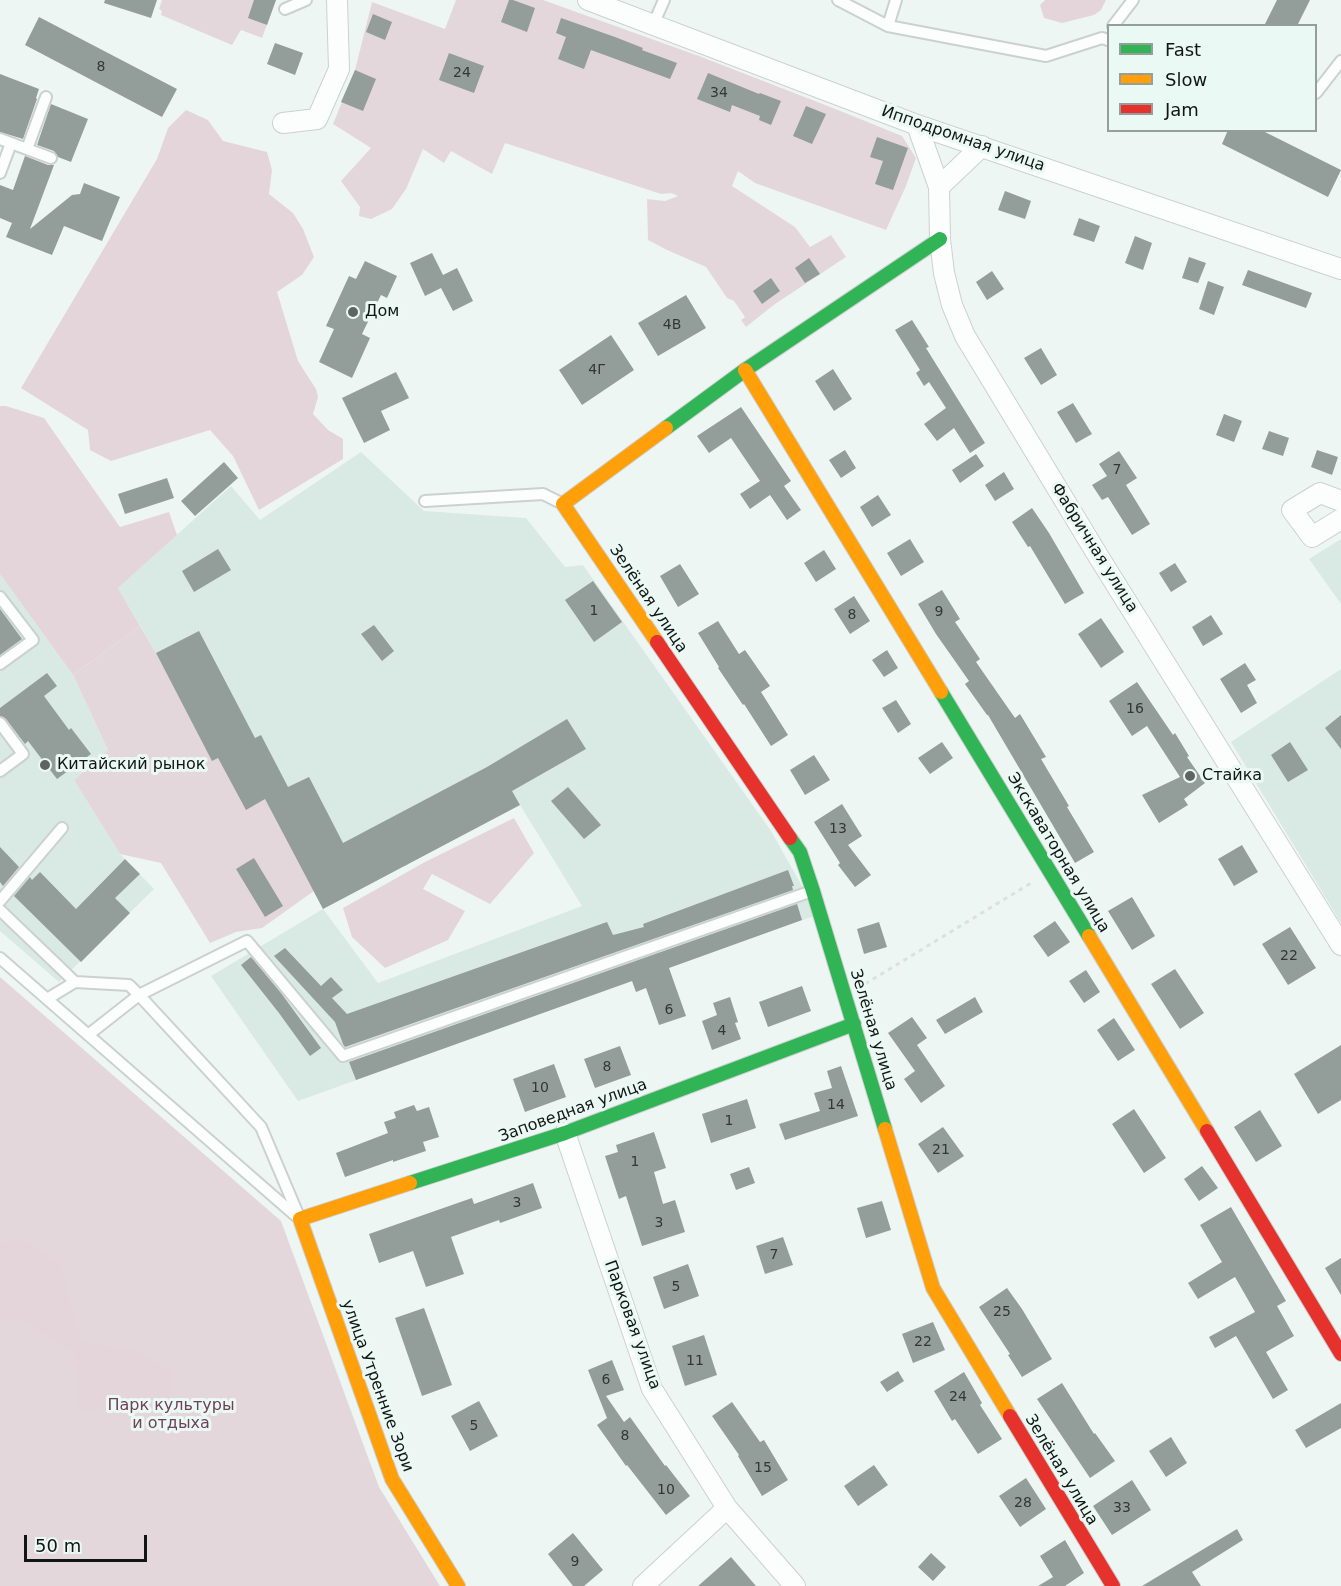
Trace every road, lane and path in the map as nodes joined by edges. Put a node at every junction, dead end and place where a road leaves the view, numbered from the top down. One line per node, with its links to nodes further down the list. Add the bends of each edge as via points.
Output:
1 (306, 0): 8 (lane)
2 (337, 0): 16 (street, via 339,69 322,109 317,119)
3 (588, 0): 10 (street, Ипподромная улица)
4 (664, 0): 10 (lane)
5 (838, 0): 11 (lane)
6 (896, 0): 11 (lane)
7 (1133, 0): 9 (lane)
8 (285, 9)
9 (1115, 24)
10 (653, 25): 17 (street, Ипподромная улица)
11 (888, 26): 12 (lane, via 1046,56)
12 (1106, 36)
13 (1341, 61): 14 (lane)
14 (1317, 92)
15 (46, 97): 21 (lane)
16 (283, 123)
17 (917, 125): 20 (street, Ипподромная улица); 24 (street, Фабричная улица)
18 (0, 139): 19 (lane)
19 (12, 143): 21 (lane); 23 (lane)
20 (982, 146): 24 (street); 26 (street, Ипподромная улица)
21 (27, 149): 22 (lane)
22 (51, 158)
23 (0, 173)
24 (939, 187): 25 (street, Фабричная улица)
25 (940, 238): 27 (street); 41 (street, Фабричная улица, via 949,295 965,336)
26 (1341, 268)
27 (746, 370): 30 (street); 37 (street, Экскаваторная улица)
28 (424, 501): 30 (lane, via 543,494)
29 (1341, 501): 31 (street, via 1320,493 1292,510 1312,537)
30 (563, 504): 38 (street, Зелёная улица, via 800,852)
31 (1341, 519)
32 (0, 597): 33 (lane, via 33,640)
33 (0, 664)
34 (0, 723): 35 (lane, via 23,754)
35 (0, 771)
36 (62, 828): 39 (lane)
37 (1050, 871): 45 (path); 51 (street, Экскаваторная улица)
38 (813, 891): 44 (lane, via 343,1056 247,940); 45 (street, Зелёная улица)
39 (0, 901)
40 (0, 910): 43 (lane)
41 (1341, 945)
42 (0, 958): 46 (lane)
43 (75, 981): 44 (lane, via 129,985); 46 (lane)
44 (139, 995): 48 (lane); 50 (lane, via 261,1127)
45 (845, 996): 47 (street, Зелёная улица)
46 (47, 999): 48 (lane)
47 (854, 1024): 49 (street, Заповедная улица); 56 (street, Зелёная улица, via 933,1288)
48 (88, 1035): 50 (lane)
49 (565, 1133): 50 (street, Заповедная улица); 52 (street, Парковая улица, via 652,1389)
50 (300, 1219): 53 (street, улица Утренние Зори, via 392,1479)
51 (1341, 1354)
52 (727, 1508): 54 (street); 55 (street, Парковая улица)
53 (458, 1586)
54 (643, 1586)
55 (795, 1586)
56 (1113, 1586)

